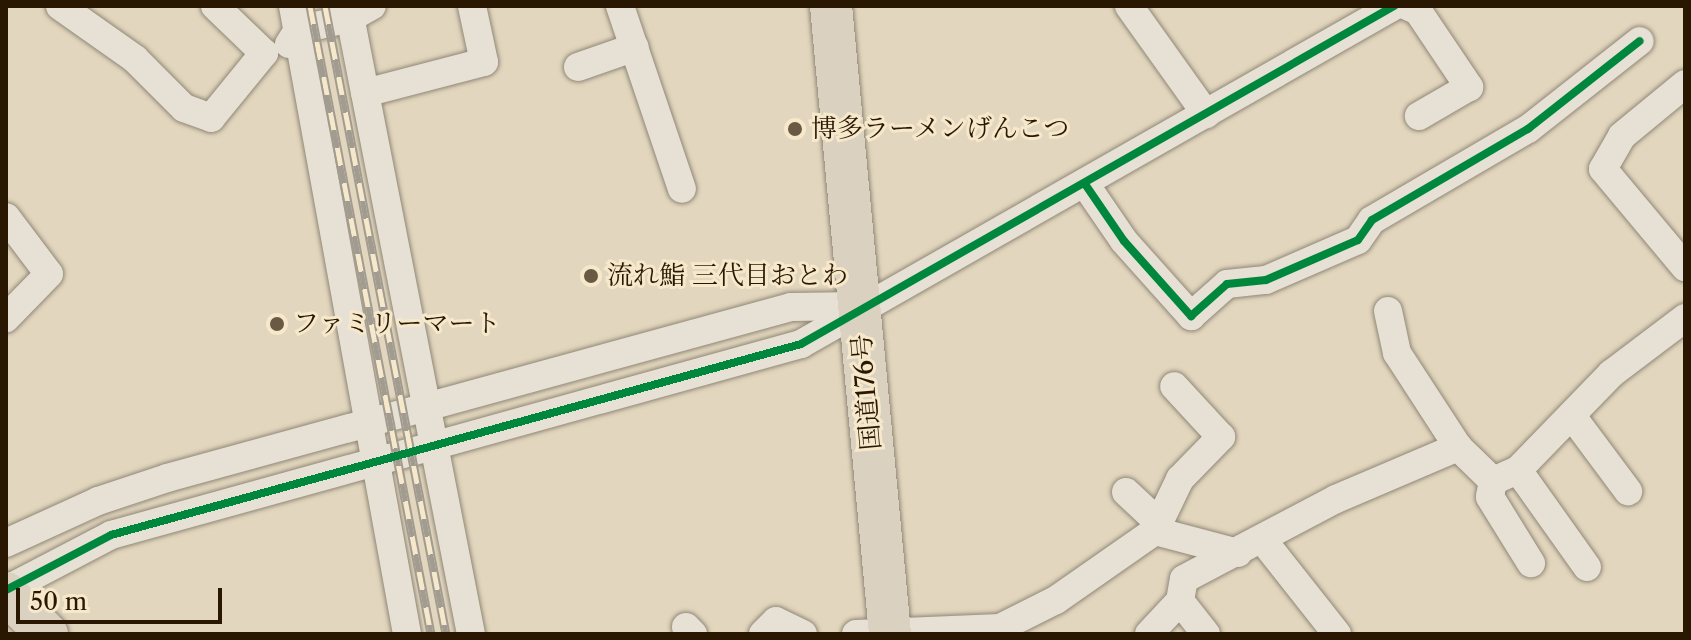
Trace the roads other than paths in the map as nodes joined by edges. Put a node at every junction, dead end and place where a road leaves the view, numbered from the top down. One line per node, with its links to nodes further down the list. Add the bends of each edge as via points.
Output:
1 (60, 6): 13 (street, via 135,59 184,108 211,118)
2 (215, 6): 13 (street)
3 (472, 6): 16 (street, via 484,62)
4 (620, 6): 12 (street)
5 (831, 6): 23 (highway, 国道176号)
6 (1129, 6): 17 (street)
7 (1394, 6): 17 (street)
8 (1407, 6): 18 (street, via 1418,11 1469,87)
9 (357, 10): 10 (street); 16 (street)
10 (296, 18): 13 (street, via 286,48); 30 (street)
11 (1640, 41): 19 (street, via 1528,129 1372,220 1358,240 1266,280 1227,284 1191,316 1124,241)
12 (635, 47): 14 (street); 20 (street)
13 (264, 53)
14 (578, 67)
15 (1685, 84): 22 (street, via 1622,136 1603,169)
16 (365, 93): 28 (street)
17 (1206, 114): 19 (street)
18 (1419, 116)
19 (1085, 184): 23 (street, via 918,279)
20 (682, 189)
21 (6, 217): 25 (street, via 49,274)
22 (1685, 267)
23 (859, 306): 28 (street, via 791,307); 31 (street, via 801,344); 44 (highway, 国道176号)
24 (1388, 311): 32 (street, via 1397,353)
25 (6, 318)
26 (1685, 318): 29 (street, via 1611,374)
27 (1174, 386): 37 (street, via 1221,437 1180,479)
28 (428, 408): 30 (street); 31 (street)
29 (1572, 416): 34 (street); 35 (street)
30 (369, 426): 33 (street); 38 (street, via 167,478 98,501)
31 (434, 443): 33 (street); 47 (street)
32 (1458, 447): 34 (street); 39 (street, via 1336,499)
33 (375, 459): 42 (street, via 111,535); 46 (street)
34 (1506, 476): 40 (street, via 1490,497); 41 (street)
35 (1628, 491)
36 (1126, 492): 37 (street)
37 (1156, 526): 39 (street); 44 (street, via 1056,600 1000,628)
38 (6, 543)
39 (1250, 546): 43 (street, via 1184,579); 52 (street)
40 (1531, 563)
41 (1587, 567)
42 (6, 592): 45 (highway)
43 (1180, 601): 50 (street); 51 (street)
44 (878, 633)
45 (47, 634)
46 (407, 634)
47 (471, 634)
48 (763, 634): 49 (street, via 776,621)
49 (803, 634)
50 (1149, 634)
51 (1206, 634)
52 (1337, 634)

